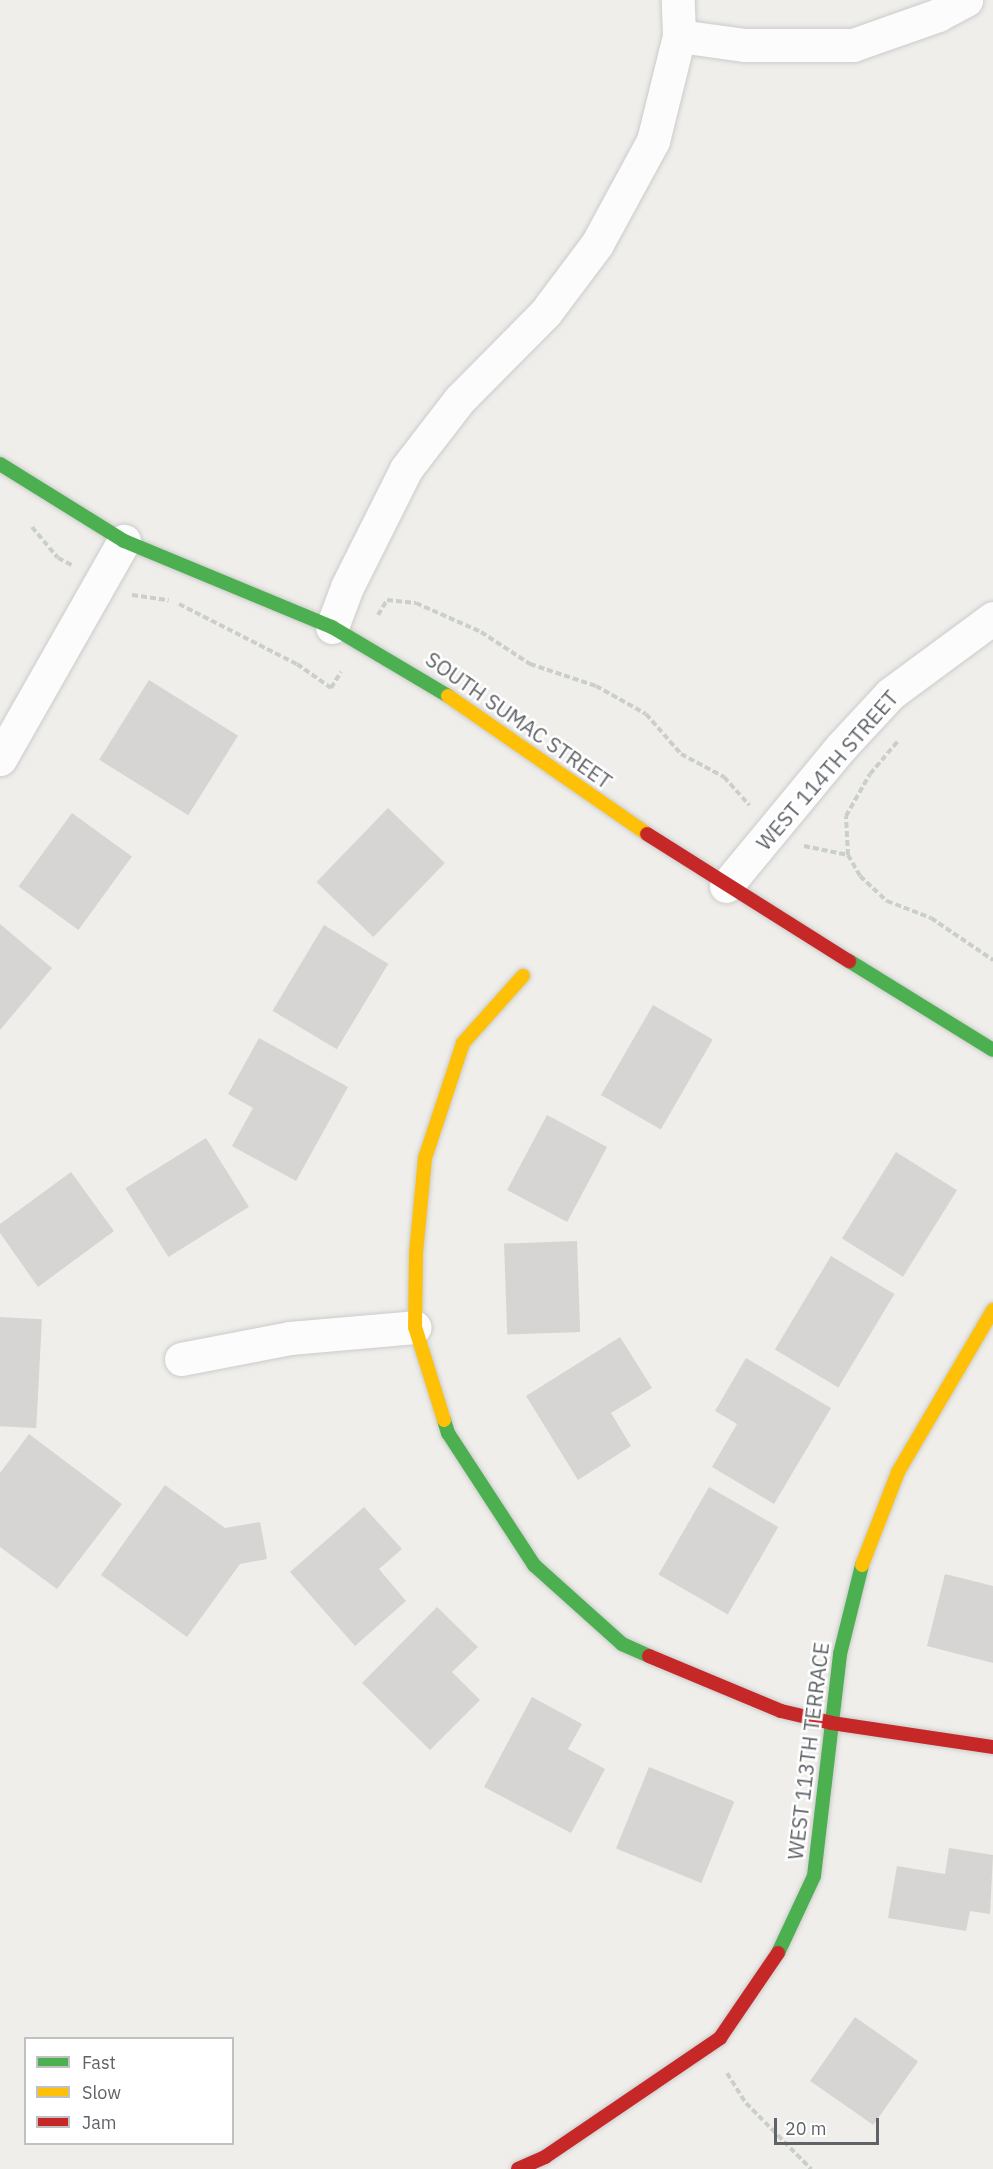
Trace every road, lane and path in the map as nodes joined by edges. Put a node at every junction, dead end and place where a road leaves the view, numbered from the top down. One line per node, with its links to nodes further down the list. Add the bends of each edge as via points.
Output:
1 (678, 0): 3 (street)
2 (966, 0): 3 (street, via 938,15 853,45 745,45)
3 (679, 36): 7 (street, via 653,141 597,244 546,312 460,399 406,469 347,587)
4 (0, 464): 5 (street, SOUTH SUMAC STREET)
5 (124, 541): 7 (street, SOUTH SUMAC STREET); 9 (street)
6 (993, 618): 10 (street, WEST 114TH STREET, via 890,694)
7 (332, 627): 12 (street, SOUTH SUMAC STREET, via 423,678 530,756)
8 (900, 737): 11 (path, via 870,774 846,816)
9 (0, 759)
10 (772, 831): 11 (path, via 794,844); 12 (street, WEST 114TH STREET)
11 (848, 855): 13 (path, via 860,876 887,901 931,918)
12 (726, 886): 15 (street, SOUTH SUMAC STREET)
13 (993, 960)
14 (523, 976): 17 (street, via 464,1043 425,1158 416,1253)
15 (993, 1050)
16 (993, 1310): 19 (street, WEST 113TH TERRACE, via 898,1472 857,1578 840,1654)
17 (415, 1327): 18 (street, via 290,1338); 19 (street, via 448,1433 534,1565 622,1644 759,1703)
18 (181, 1359)
19 (832, 1723): 20 (street); 21 (street, WEST 113TH TERRACE, via 814,1876 790,1933 764,1978)
20 (993, 1747)
21 (711, 2046): 22 (street, WEST 113TH TERRACE, via 545,2157); 23 (path, via 746,2103)
22 (519, 2169)
23 (811, 2169)

